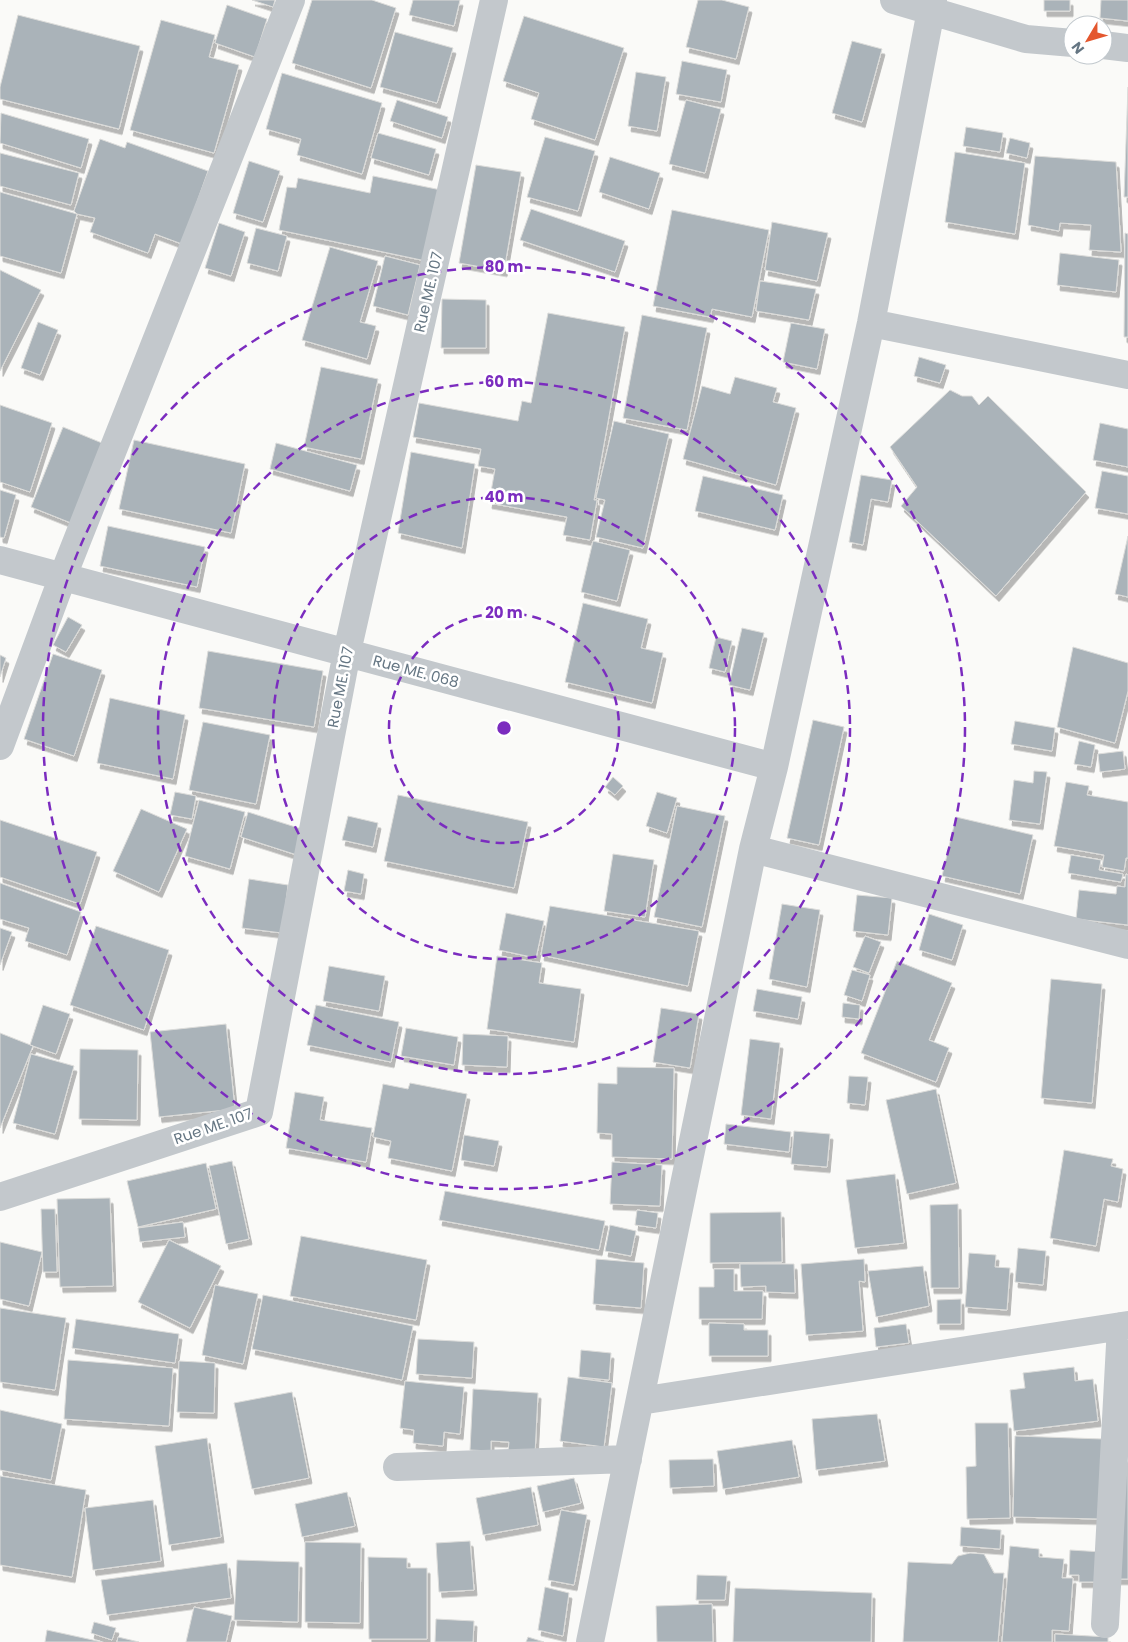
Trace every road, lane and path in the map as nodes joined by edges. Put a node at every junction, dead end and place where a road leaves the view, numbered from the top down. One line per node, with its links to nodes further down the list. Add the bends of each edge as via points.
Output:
1 (291, 0): 11 (street)
2 (494, 0): 12 (street, Rue ME. 107)
3 (894, 0): 4 (street)
4 (932, 5): 5 (street, via 1026,39); 8 (street)
5 (1063, 42)
6 (1113, 47): 7 (street)
7 (1128, 48)
8 (871, 323): 9 (street); 14 (street)
9 (1128, 376)
10 (0, 560): 11 (street, Rue ME. 068)
11 (63, 576): 12 (street, Rue ME. 068); 13 (street)
12 (347, 652): 14 (street, Rue ME. 068); 17 (street, Rue ME. 107, via 258,1112)
13 (0, 746)
14 (774, 767): 15 (street)
15 (753, 849): 16 (street); 19 (street)
16 (1128, 945)
17 (0, 1197)
18 (1125, 1326): 19 (street); 22 (street)
19 (640, 1401): 20 (street)
20 (628, 1459): 21 (street); 23 (street)
21 (397, 1467)
22 (1105, 1624)
23 (590, 1642)

